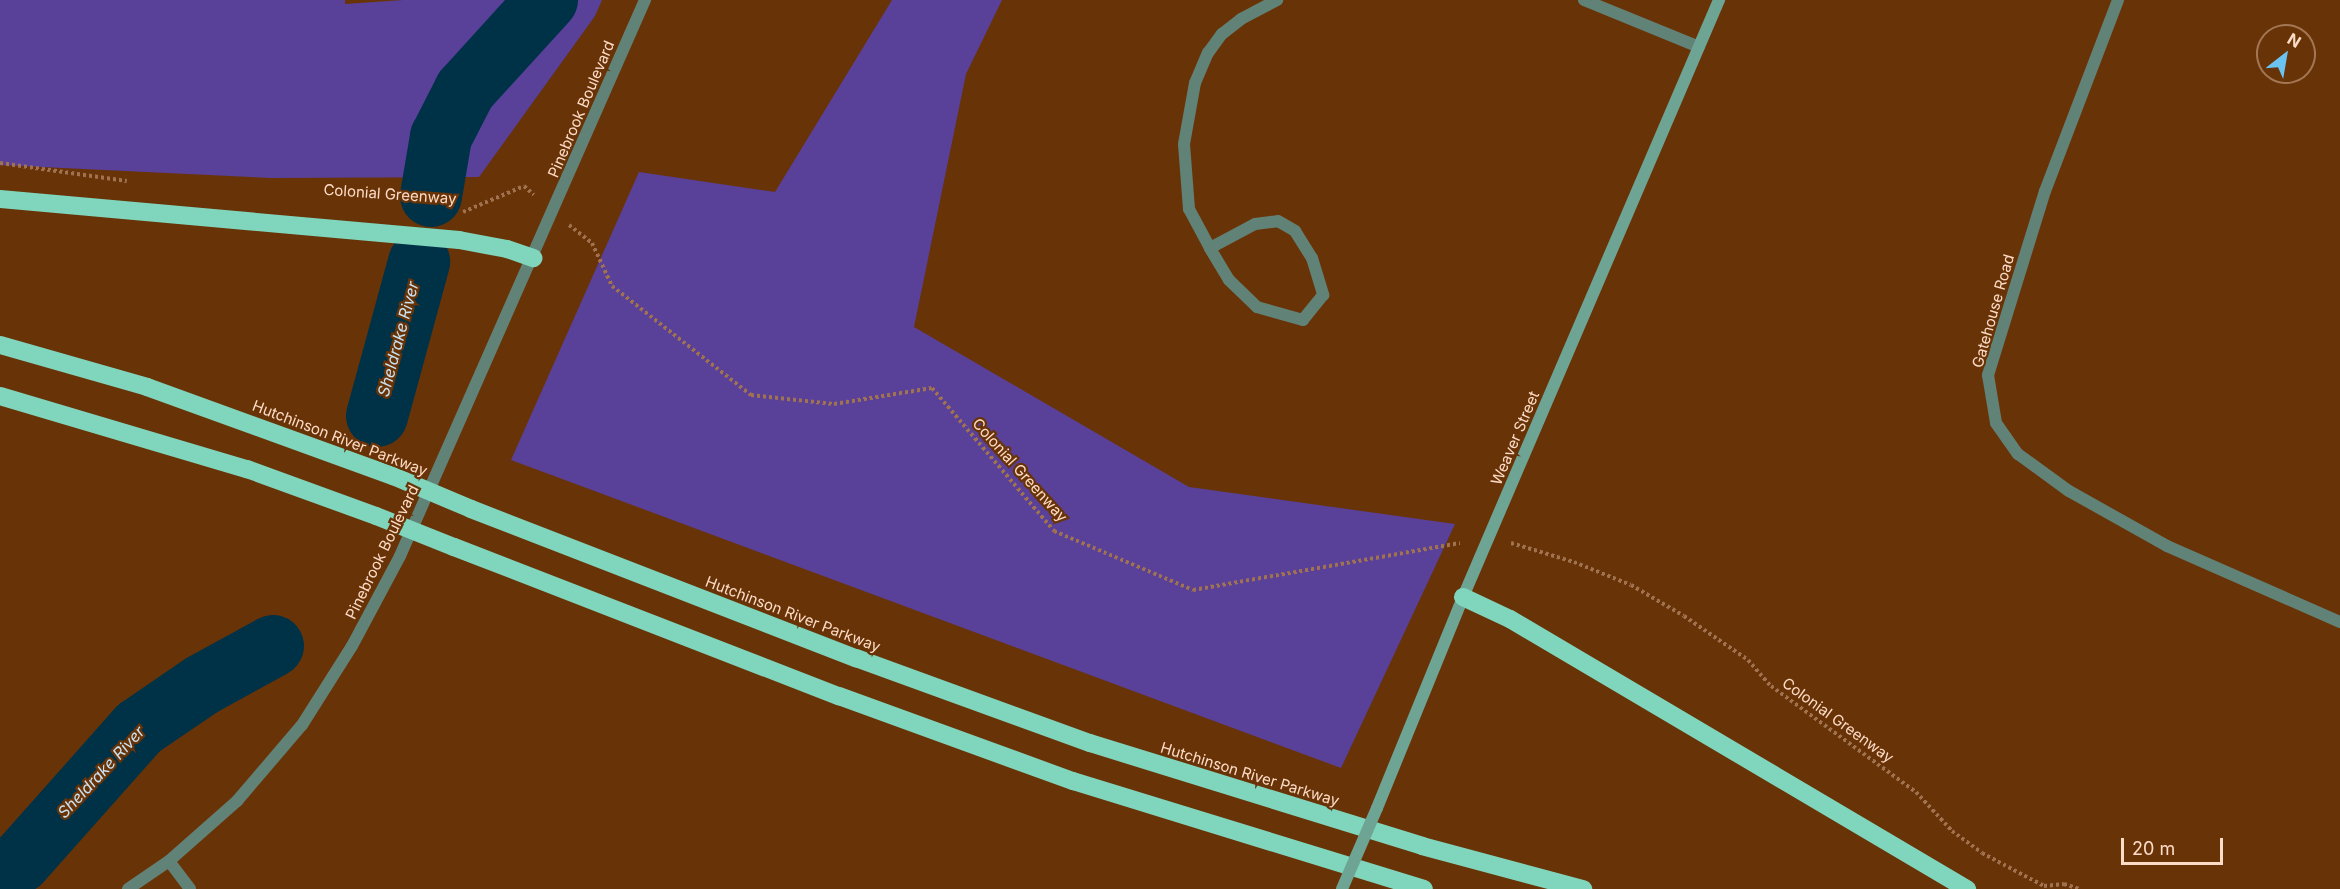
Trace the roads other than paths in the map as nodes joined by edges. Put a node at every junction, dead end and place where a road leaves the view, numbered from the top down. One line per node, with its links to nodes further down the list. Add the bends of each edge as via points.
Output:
1 (645, 0): 9 (street, Pinebrook Boulevard)
2 (1277, 0): 8 (street, via 1222,34 1195,83 1184,144 1190,209)
3 (1584, 0): 6 (street)
4 (1719, 0): 6 (main road, Weaver Street)
5 (2118, 0): 13 (street, Gatehouse Road, via 2045,191 1989,375 1996,423 2018,454 2068,491 2167,546)
6 (1699, 47): 12 (main road, Weaver Street)
7 (0, 199): 9 (highway, via 459,240)
8 (1210, 248): 8 (street, via 1229,280 1257,306 1303,320 1323,295 1312,258 1295,231 1278,220 1255,224)
9 (533, 258): 14 (street, Pinebrook Boulevard, via 400,556 332,679 302,725 263,772 237,801)
10 (0, 345): 19 (highway, Hutchinson River Parkway, bridge, via 147,387 393,476 856,658 1090,743 1422,846)
11 (0, 396): 18 (highway, bridge, via 202,454 376,516 839,696 1073,781)
12 (1463, 597): 17 (main road, Weaver Street, bridge); 20 (highway, via 1510,619)
13 (2340, 622)
14 (169, 861): 15 (street, Pinebrook Boulevard); 16 (street)
15 (128, 889)
16 (190, 889)
17 (1342, 889)
18 (1424, 889)
19 (1583, 889)
20 (1967, 889)

